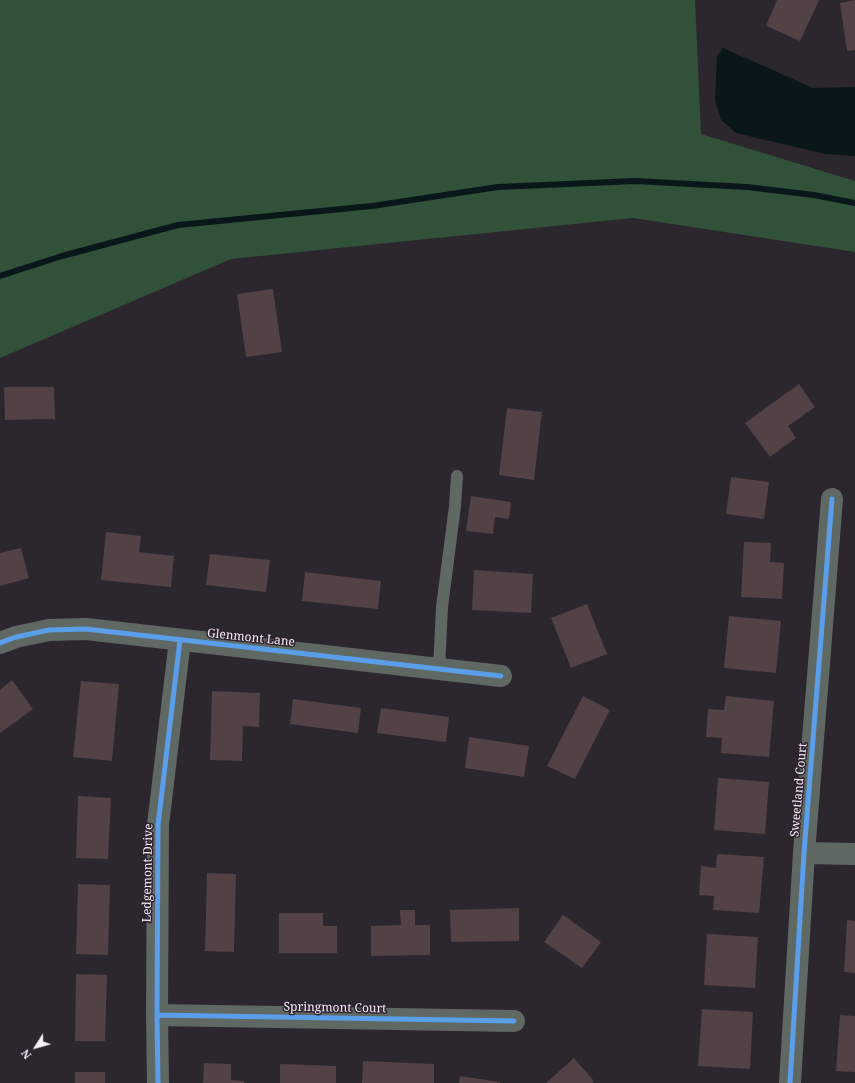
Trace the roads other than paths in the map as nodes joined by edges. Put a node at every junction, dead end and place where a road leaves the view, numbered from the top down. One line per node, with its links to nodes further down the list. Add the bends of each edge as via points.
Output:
1 (457, 476): 5 (lane, via 442,607)
2 (832, 499): 7 (street, Sweetland Court)
3 (180, 640): 4 (street, Glenmont Lane, via 86,629 49,630); 5 (street, Glenmont Lane); 9 (street, Ledgemont Drive, via 158,825)
4 (0, 643)
5 (439, 669): 6 (street, Glenmont Lane)
6 (501, 676)
7 (804, 853): 8 (street); 12 (street, Sweetland Court)
8 (855, 854)
9 (156, 1015): 10 (street, Springmont Court); 11 (street, Ledgemont Drive)
10 (514, 1021)
11 (158, 1083)
12 (790, 1083)

